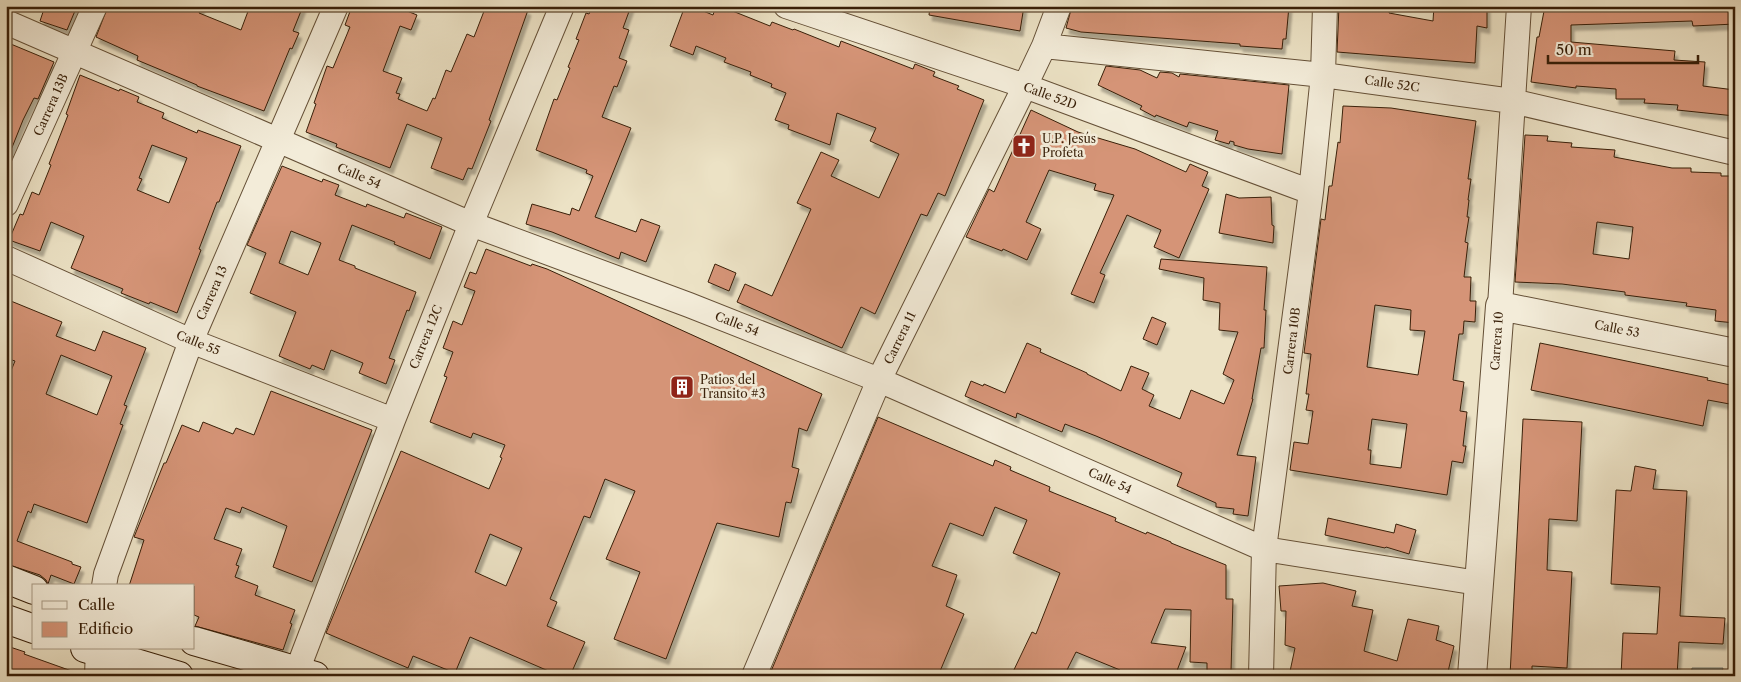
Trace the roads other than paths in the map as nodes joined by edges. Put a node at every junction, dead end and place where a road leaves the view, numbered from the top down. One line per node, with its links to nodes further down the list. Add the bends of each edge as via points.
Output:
1 (95, 6): 10 (street, Carrera 13B)
2 (336, 6): 14 (street, Carrera 13)
3 (562, 6): 18 (street, Carrera 12C)
4 (786, 6): 12 (street, Calle 52D)
5 (1059, 6): 9 (street, Carrera 11)
6 (1324, 6): 11 (street, Carrera 10B)
7 (1519, 6): 13 (street, Carrera 10)
8 (6, 22): 10 (street, Calle 54)
9 (1044, 46): 11 (street, Calle 52C); 12 (street, Carrera 11)
10 (75, 53): 14 (street, Calle 54); 17 (street, Carrera 13B)
11 (1323, 75): 13 (street, Calle 52C); 16 (street, Carrera 10B)
12 (1025, 86): 16 (street, Calle 52D); 23 (street, Carrera 11)
13 (1512, 101): 15 (street, Calle 52C); 20 (street, Carrera 10)
14 (279, 142): 18 (street, Calle 54); 21 (street, Carrera 13)
15 (1735, 153)
16 (1311, 192): 25 (street, Carrera 10B)
17 (6, 204)
18 (471, 224): 23 (street, Calle 54); 24 (street, Carrera 12C)
19 (6, 258): 21 (street, Calle 55)
20 (1500, 306): 22 (street, Calle 53); 27 (street, Carrera 10)
21 (192, 341): 24 (street, Calle 55); 28 (street, Carrera 13)
22 (1735, 353)
23 (879, 380): 25 (street, Calle 54); 36 (street, Carrera 11)
24 (393, 420): 34 (street, Carrera 12C)
25 (1264, 549): 27 (street, Calle 54); 37 (street, Carrera 10B)
26 (6, 580): 29 (street)
27 (1478, 583): 38 (street, Carrera 10)
28 (104, 584)
29 (32, 589)
30 (6, 619): 31 (street)
31 (32, 628)
32 (195, 641): 34 (street)
33 (94, 656): 35 (street)
34 (306, 673)
35 (179, 676)
36 (754, 676)
37 (1262, 676)
38 (1472, 676)

